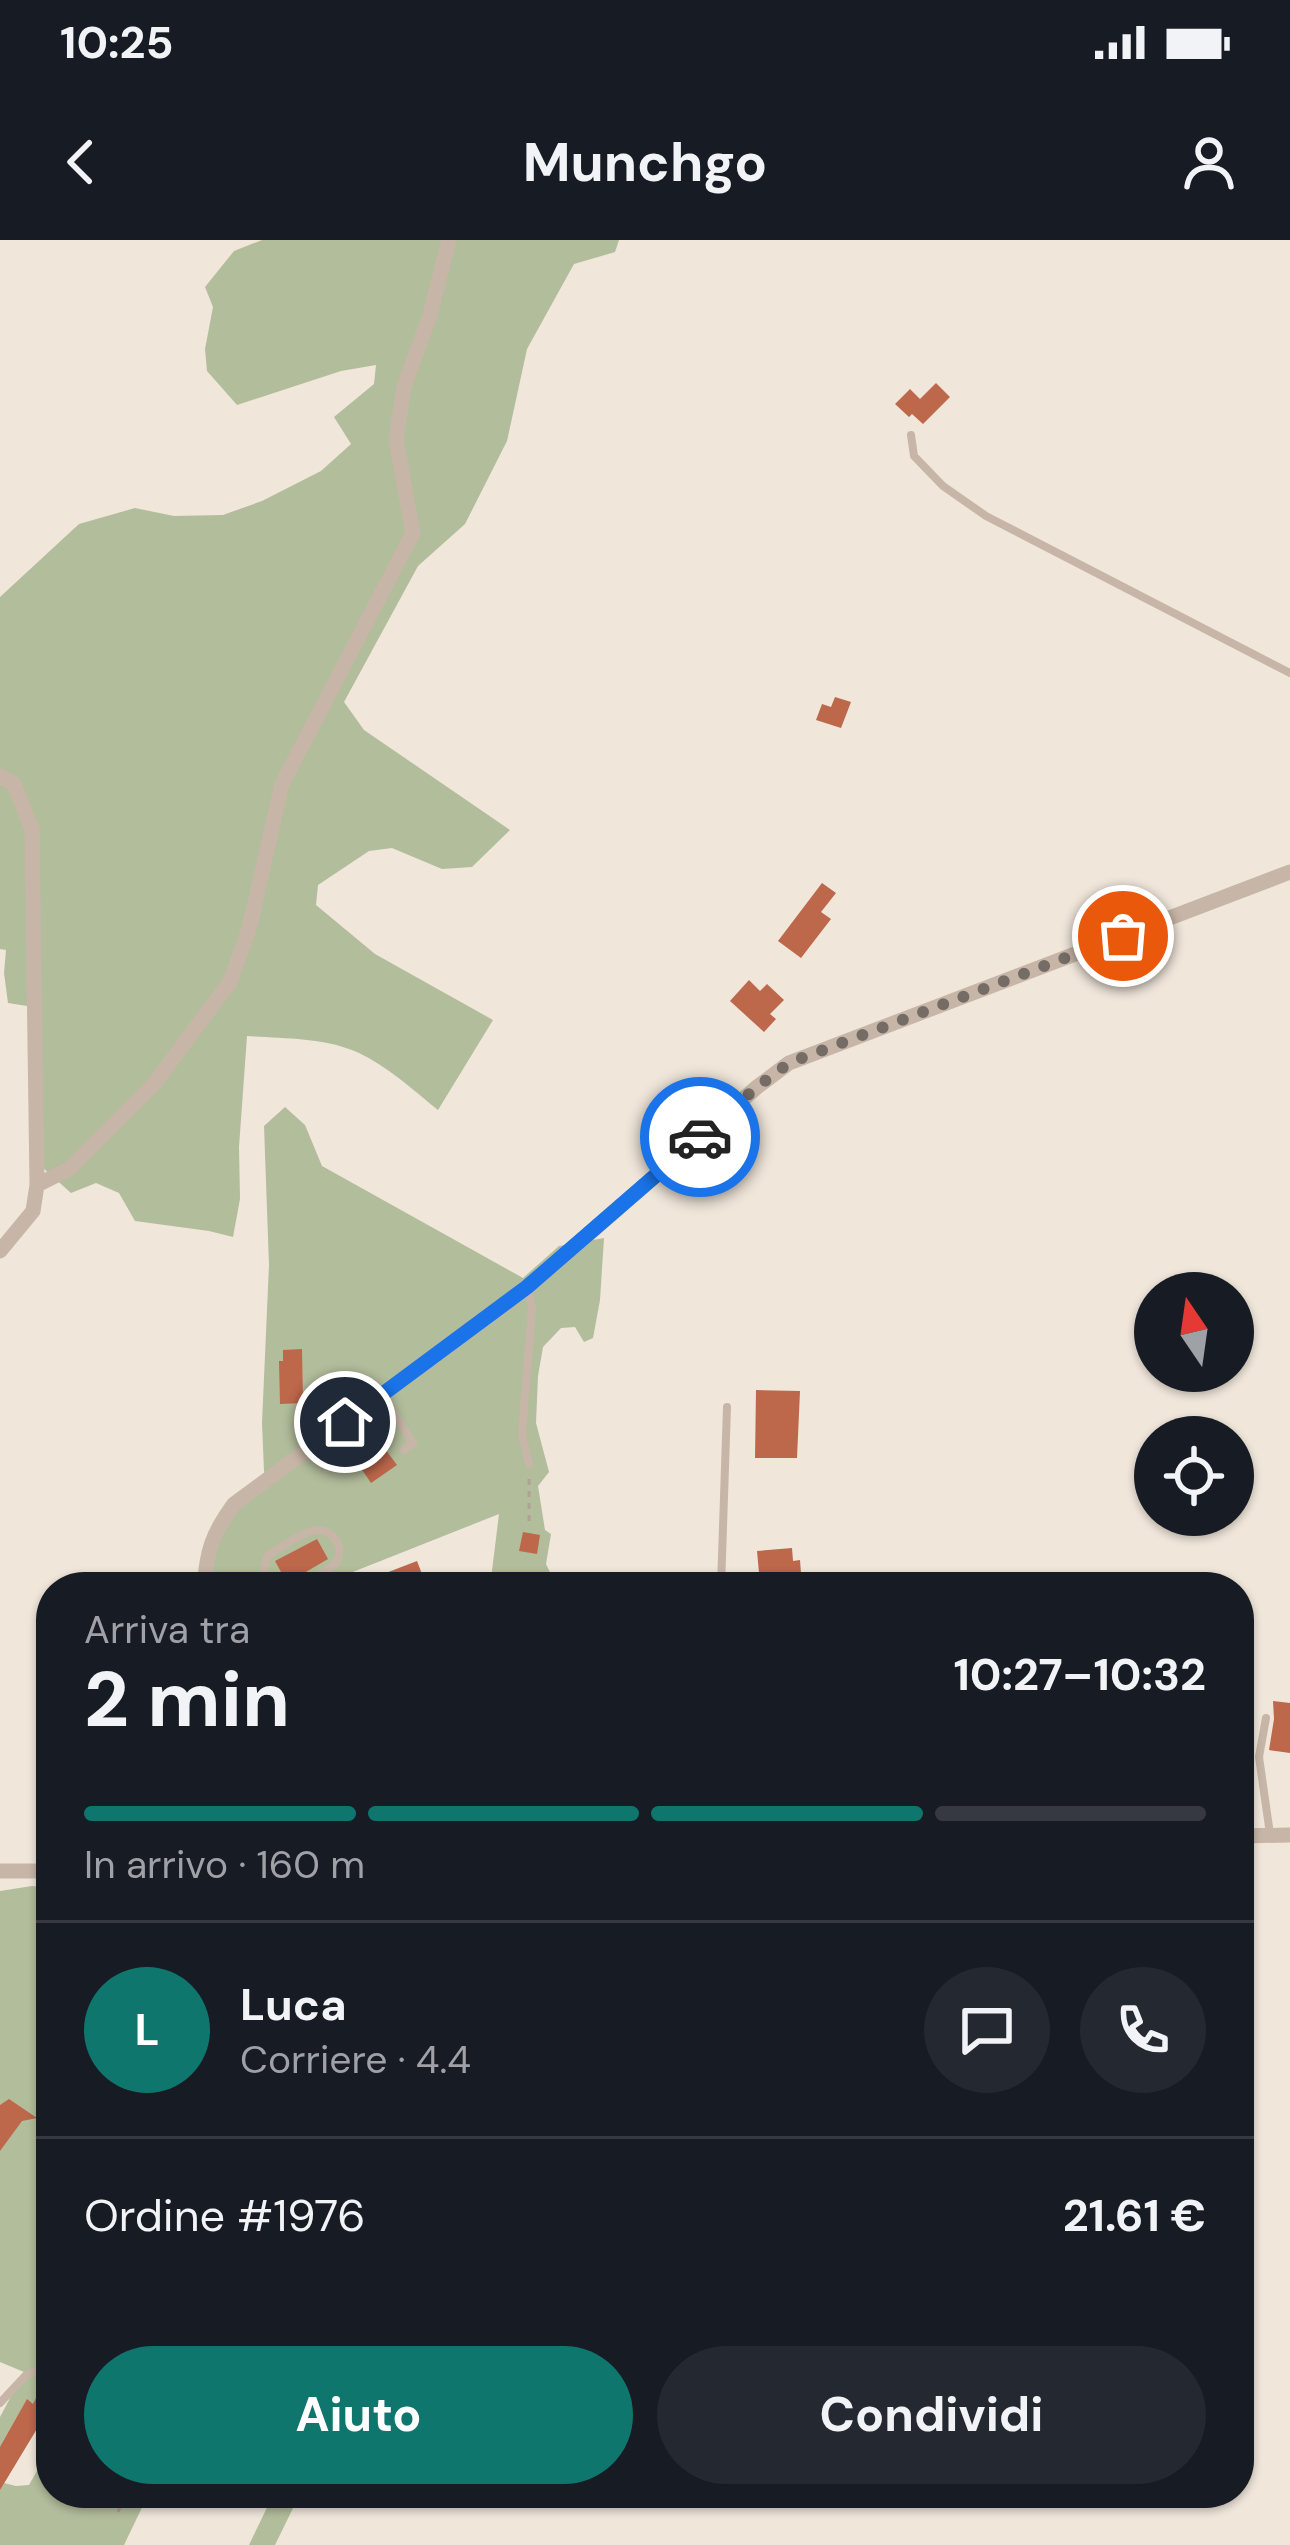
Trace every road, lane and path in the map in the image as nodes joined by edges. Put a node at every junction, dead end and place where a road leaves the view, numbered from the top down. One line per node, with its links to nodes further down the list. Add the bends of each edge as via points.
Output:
1 (448, 240): 6 (street, via 396,440 413,533 282,784 230,982 154,1084 69,1169)
2 (911, 436): 3 (lane, via 914,456 986,516)
3 (1290, 673)
4 (0, 776): 6 (street, via 14,784 32,829)
5 (1290, 872): 8 (street, via 789,1063)
6 (37, 1185): 7 (street, via 33,1211)
7 (0, 1251)
8 (527, 1287): 9 (street); 12 (lane, via 522,1434)
9 (382, 1394): 11 (lane, via 413,1443); 14 (street, via 234,1504 215,1530)
10 (727, 1407): 17 (lane)
11 (404, 1450)
12 (530, 1464): 13 (path)
13 (529, 1521)
14 (205, 1572)
15 (265, 1572): 16 (lane, via 268,1555 324,1531 340,1554)
16 (321, 1572)
17 (722, 1572)
18 (1266, 1718): 19 (lane, via 1259,1757)
19 (1270, 1835): 20 (street); 21 (street)
20 (1290, 1835)
21 (1254, 1836)
22 (0, 1871): 23 (street)
23 (36, 1871)
24 (36, 2371): 25 (lane)
25 (0, 2403)
26 (120, 2508): 27 (path)
27 (118, 2512)

